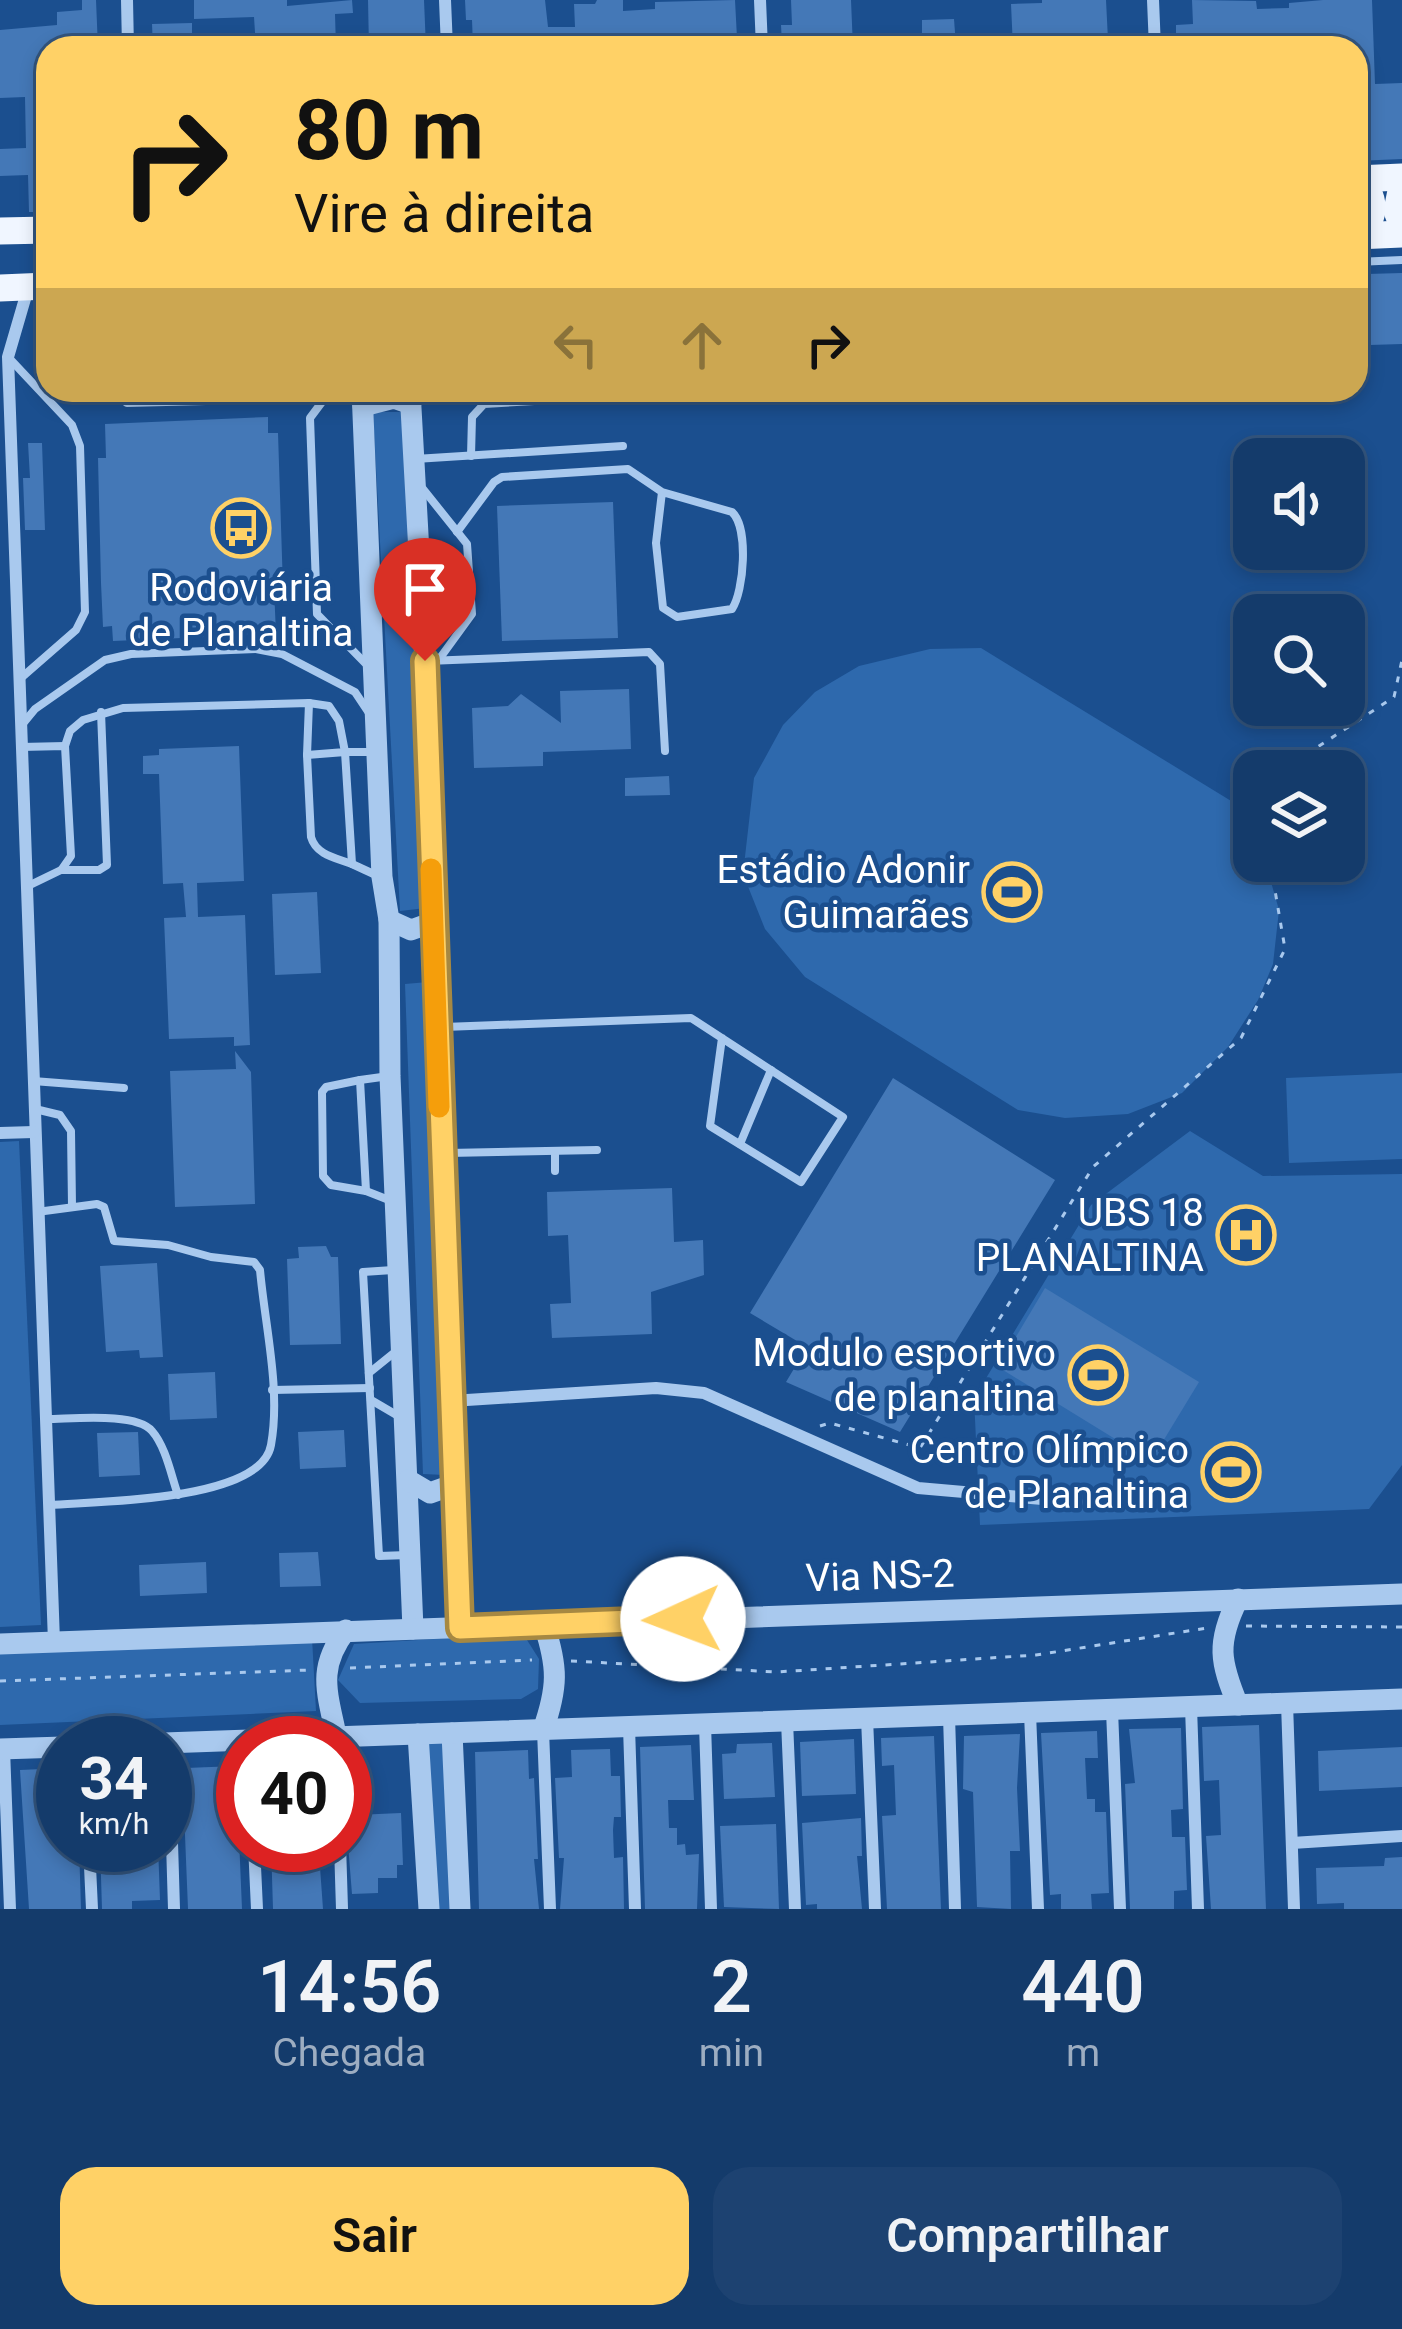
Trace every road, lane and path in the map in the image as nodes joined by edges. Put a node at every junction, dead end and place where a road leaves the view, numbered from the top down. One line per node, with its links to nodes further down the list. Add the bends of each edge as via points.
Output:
1 (127, 0): 5 (street)
2 (445, 0): 6 (street)
3 (760, 0): 7 (street)
4 (1153, 0): 8 (street)
5 (128, 36)
6 (446, 36)
7 (762, 36)
8 (1154, 36)
9 (1368, 180): 10 (main road)
10 (1402, 182): 12 (main road)
11 (1368, 192): 13 (main road)
12 (1402, 224)
13 (1368, 225)
14 (36, 230): 15 (main road)
15 (0, 231)
16 (1402, 234): 17 (main road)
17 (1368, 242)
18 (1368, 248): 19 (lane)
19 (1402, 260)
20 (36, 285): 21 (main road)
21 (0, 288)
22 (36, 292): 23 (street)
23 (8, 357): 24 (lane); 40 (street)
24 (36, 387)
25 (50, 402): 40 (lane, via 80,446 85,611 76,630)
26 (126, 402): 27 (lane)
27 (166, 402)
28 (322, 402): 39 (lane, via 310,418 317,614)
29 (362, 402): 39 (street)
30 (411, 402): 34 (street)
31 (513, 402): 33 (lane, via 484,404 472,417)
32 (623, 446): 33 (lane)
33 (471, 456): 34 (lane)
34 (414, 470): 36 (lane); 37 (street)
35 (662, 492): 35 (lane, via 739,518 738,599 731,610 677,617 663,608 656,544); 36 (lane, via 628,469 502,477)
36 (457, 532): 37 (lane, via 467,544 472,614)
37 (432, 660): 48 (lane, via 649,652 660,664); 58 (street)
38 (1402, 660): 47 (path, via 1394,697)
39 (374, 671): 43 (street)
40 (19, 680): 44 (street)
41 (309, 703): 42 (lane); 49 (lane, via 329,706); 51 (lane)
42 (101, 712): 45 (lane, via 70,731); 53 (lane, via 107,865)
43 (376, 722): 44 (lane, via 355,692 256,649 105,661); 50 (street)
44 (20, 727): 46 (street)
45 (65, 746): 46 (lane); 53 (lane, via 70,856)
46 (21, 747): 56 (street)
47 (1313, 750)
48 (664, 751)
49 (345, 752): 50 (lane); 51 (lane); 52 (lane)
50 (377, 752): 54 (street)
51 (307, 755): 52 (lane, via 314,847)
52 (352, 864): 54 (lane)
53 (61, 870): 56 (lane)
54 (382, 878): 57 (street)
55 (1274, 882): 88 (path, via 1285,949 1241,1038 1093,1167 920,1448 830,1423)
56 (28, 886): 66 (street)
57 (389, 920): 58 (street, via 411,930); 60 (street)
58 (433, 922): 59 (street)
59 (435, 977): 60 (street, via 411,964); 61 (street)
60 (392, 978): 64 (street)
61 (436, 1027): 62 (lane, via 691,1018); 74 (street)
62 (722, 1038): 63 (lane); 71 (lane, via 710,1126)
63 (771, 1070): 71 (lane); 71 (lane, via 843,1118 801,1182)
64 (390, 1076): 65 (lane); 77 (street)
65 (360, 1080): 76 (lane); 76 (lane, via 322,1092 323,1176)
66 (32, 1081): 67 (lane); 68 (street)
67 (124, 1088)
68 (33, 1108): 69 (street); 78 (lane, via 61,1115 71,1131)
69 (34, 1132): 70 (street); 79 (street)
70 (0, 1133)
71 (740, 1144)
72 (555, 1150): 73 (lane); 74 (lane); 75 (lane)
73 (596, 1150)
74 (441, 1154): 85 (street)
75 (555, 1171)
76 (366, 1191): 77 (lane)
77 (395, 1203): 80 (street)
78 (72, 1206): 79 (lane); 83 (lane, via 104,1207 114,1241 254,1262)
79 (38, 1212): 86 (street)
80 (398, 1270): 81 (street); 82 (lane, via 363,1272)
81 (401, 1348): 82 (lane); 87 (street)
82 (368, 1373): 84 (lane)
83 (272, 1390): 84 (lane); 91 (lane, via 271,1450 258,1468)
84 (370, 1394): 87 (lane); 94 (lane, via 379,1556)
85 (451, 1401): 88 (street, via 680,1390); 90 (street)
86 (45, 1419): 91 (lane, via 149,1427); 93 (street)
87 (404, 1419): 89 (street)
88 (795, 1433): 92 (street, via 917,1487)
89 (408, 1480): 90 (street, via 430,1493); 94 (street)
90 (455, 1484): 100 (street)
91 (178, 1495): 93 (lane)
92 (1077, 1502)
93 (49, 1505): 103 (street)
94 (410, 1555): 101 (street)
95 (1402, 1594): 96 (street, Via NS-2)
96 (1238, 1599): 97 (street, Via NS-2); 98 (street)
97 (544, 1624): 100 (street, Via NS-2); 105 (street)
98 (1224, 1625): 99 (path); 105 (path, via 1036,1655 777,1672); 110 (street, via 1221,1664)
99 (1402, 1627)
100 (460, 1628): 101 (street, Via NS-2)
101 (412, 1629): 102 (street, Via NS-2)
102 (346, 1630): 103 (street, Via NS-2); 106 (street)
103 (54, 1642): 104 (street, Via NS-2)
104 (0, 1644)
105 (556, 1660): 106 (path); 120 (street)
106 (325, 1669): 107 (path); 114 (street)
107 (0, 1681)
108 (1402, 1699): 109 (street)
109 (1287, 1703): 110 (street); 127 (street)
110 (1238, 1705): 111 (street)
111 (1191, 1707): 112 (street); 147 (street)
112 (1112, 1710): 113 (street); 146 (street)
113 (1030, 1713): 115 (street); 145 (street)
114 (333, 1716)
115 (949, 1716): 116 (street); 144 (street)
116 (867, 1718): 117 (street); 143 (street)
117 (787, 1721): 118 (street); 142 (street)
118 (704, 1724): 119 (street); 141 (street)
119 (629, 1727): 120 (street); 140 (street)
120 (544, 1730): 121 (street); 139 (street)
121 (452, 1733): 122 (street); 138 (street)
122 (418, 1734): 123 (street); 137 (street)
123 (372, 1737)
124 (36, 1748): 125 (street)
125 (2, 1749): 132 (street)
126 (1402, 1836): 127 (street)
127 (1292, 1843): 148 (street)
128 (90, 1872): 133 (street)
129 (172, 1872): 134 (street)
130 (255, 1872): 135 (street)
131 (340, 1872): 136 (street)
132 (10, 1909)
133 (92, 1909)
134 (174, 1909)
135 (257, 1909)
136 (341, 1909)
137 (428, 1909)
138 (460, 1909)
139 (550, 1909)
140 (635, 1909)
141 (711, 1909)
142 (795, 1909)
143 (875, 1909)
144 (955, 1909)
145 (1037, 1909)
146 (1120, 1909)
147 (1198, 1909)
148 (1294, 1909)

